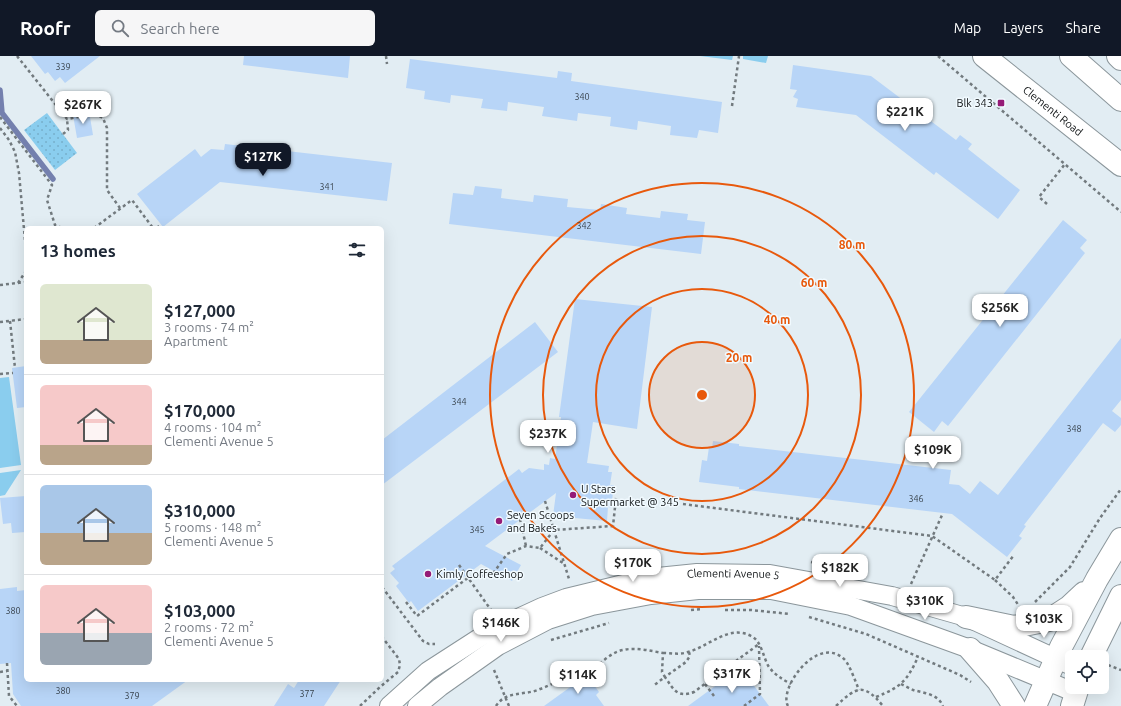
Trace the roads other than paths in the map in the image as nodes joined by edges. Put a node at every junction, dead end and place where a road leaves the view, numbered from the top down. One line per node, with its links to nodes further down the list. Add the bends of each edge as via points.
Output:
1 (984, 56): 6 (main road, Clementi Road)
2 (1071, 56): 5 (main road)
3 (1118, 56): 4 (main road)
4 (1121, 59)
5 (1121, 100)
6 (1121, 165)
7 (1121, 539): 8 (main road)
8 (1097, 579): 10 (main road, via 1069,607 1049,620 1014,627); 13 (main road)
9 (1121, 596): 12 (main road)
10 (966, 617): 13 (street, Clementi Avenue 5); 16 (street, Clementi Avenue 5, via 892,596 770,574 697,573 648,578 566,598 490,631 428,671)
11 (970, 649): 14 (street, Clementi Avenue 5); 17 (street, Clementi Avenue 5, via 851,606 771,590 698,590 666,593 592,606 548,620 498,646); 18 (main road, via 998,681)
12 (1103, 650)
13 (1064, 662): 14 (main road)
14 (1045, 680): 15 (street, Clementi Avenue 5); 19 (main road)
15 (1075, 696)
16 (389, 706)
17 (417, 706)
18 (1014, 706)
19 (1035, 706)

